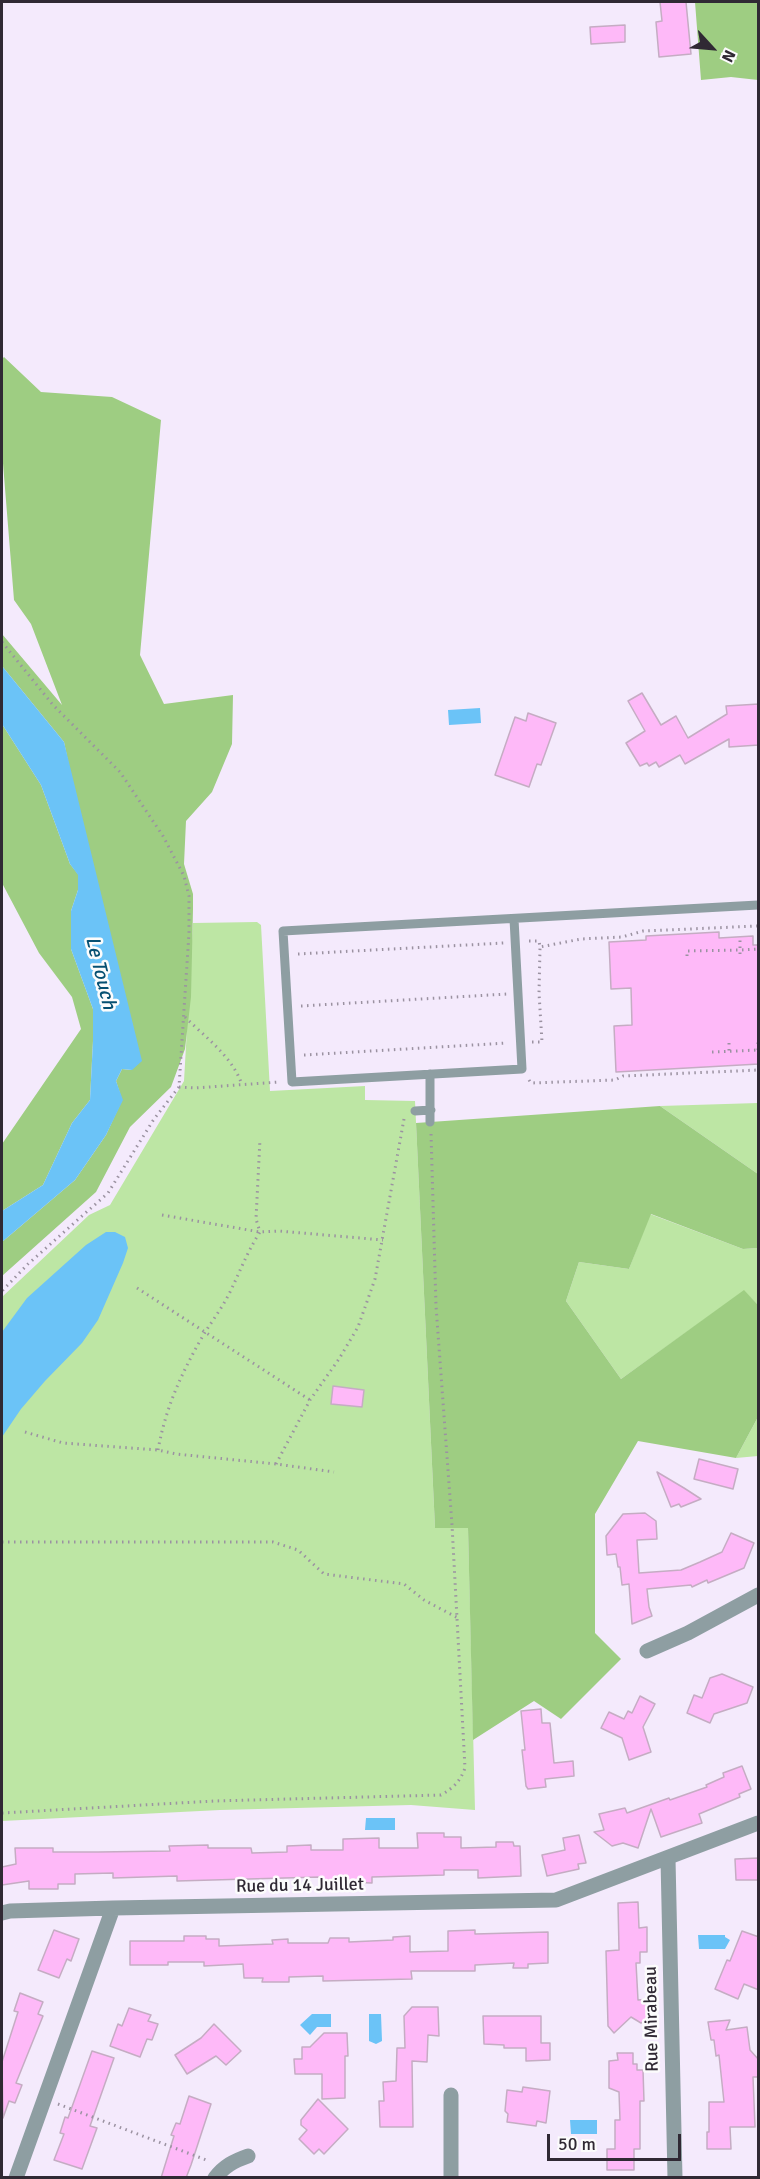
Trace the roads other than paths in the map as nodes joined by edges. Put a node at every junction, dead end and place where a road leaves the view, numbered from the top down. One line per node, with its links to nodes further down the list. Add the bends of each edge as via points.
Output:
1 (759, 905): 2 (lane)
2 (514, 919): 3 (lane, via 522,1069); 3 (lane, via 284,931 292,1082)
3 (430, 1074): 4 (lane)
4 (430, 1110): 5 (lane); 6 (lane)
5 (415, 1111)
6 (430, 1122)
7 (759, 1595): 8 (street)
8 (647, 1651)
9 (759, 1823): 10 (street, Rue du 14 Juillet)
10 (668, 1859): 11 (street, Rue du 14 Juillet, via 550,1901); 18 (street, Rue Mirabeau)
11 (113, 1908): 12 (street, Rue du 14 Juillet); 16 (street)
12 (2, 1913)
13 (451, 2095): 17 (street)
14 (248, 2156): 15 (street, via 233,2161)
15 (220, 2173)
16 (16, 2178)
17 (451, 2178)
18 (675, 2178)

